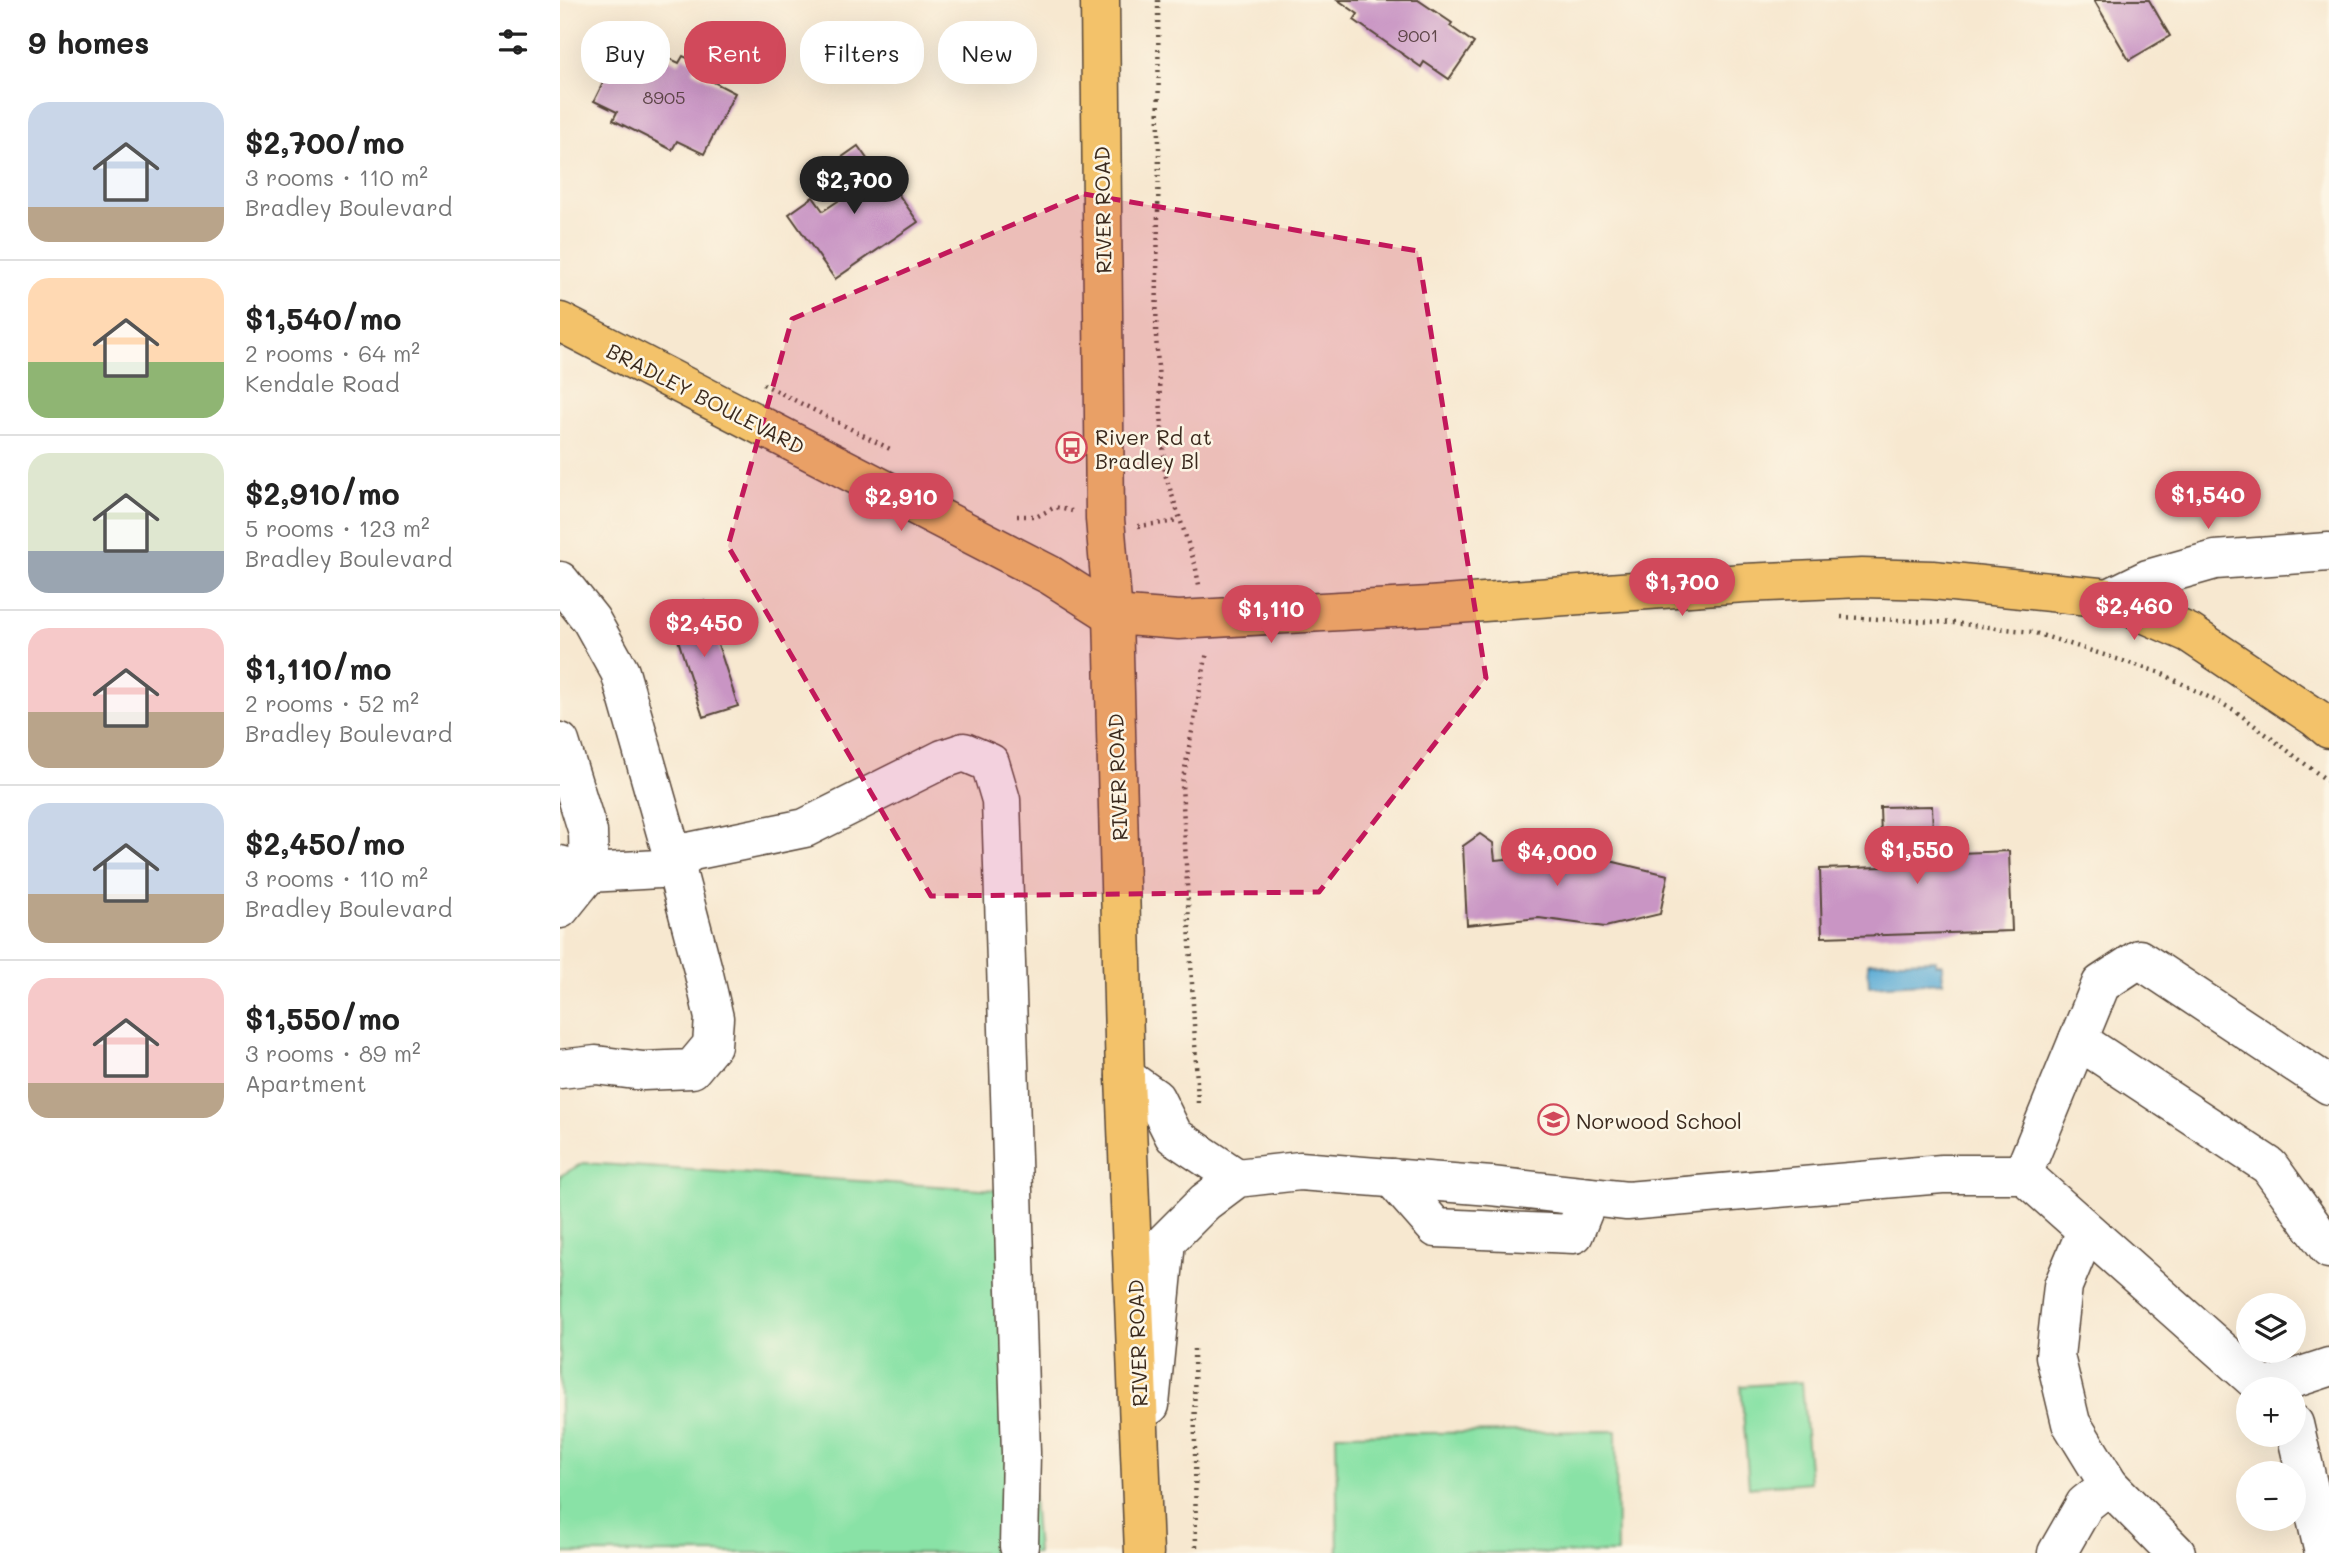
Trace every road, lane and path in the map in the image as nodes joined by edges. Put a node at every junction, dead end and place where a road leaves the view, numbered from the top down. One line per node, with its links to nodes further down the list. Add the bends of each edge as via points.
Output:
1 (1100, 0): 7 (main road, RIVER ROAD)
2 (1158, 0): 8 (path, via 1156,335 1165,474)
3 (560, 322): 12 (main road, BRADLEY BOULEVARD, via 1050,575)
4 (755, 381): 5 (path)
5 (898, 454)
6 (1005, 510): 7 (path, via 1017,516 1038,516 1055,507)
7 (1105, 519): 8 (path, via 1134,527); 12 (main road, RIVER ROAD)
8 (1179, 521): 14 (path, via 1195,564)
9 (2329, 552): 11 (street, via 2215,560 2148,579)
10 (560, 580): 18 (street, via 592,620 620,672)
11 (2109, 598): 14 (main road, BRADLEY BOULEVARD, via 1933,580 1744,583 1429,606); 15 (main road, BRADLEY BOULEVARD, via 2189,633)
12 (1113, 615): 14 (main road, BRADLEY BOULEVARD, via 1179,620); 23 (main road, RIVER ROAD)
13 (1835, 617): 17 (path, via 2032,632 2161,673 2234,710)
14 (1211, 640): 25 (path, via 1182,783)
15 (2329, 729)
16 (560, 742): 19 (street, via 588,832)
17 (2329, 782)
18 (676, 868): 19 (street); 22 (street, via 714,1018 712,1045 692,1069 643,1072 596,1065); 38 (street, via 688,852 805,828 943,759 964,752 990,763 1001,800 1021,1453)
19 (574, 869): 20 (street)
20 (560, 909)
21 (2078, 1040): 24 (street, via 2101,984 2139,959); 26 (street); 29 (street, via 2269,1166)
22 (560, 1069)
23 (1125, 1077): 25 (street, via 1155,1098 1174,1136); 35 (main road, RIVER ROAD)
24 (2329, 1084)
25 (1200, 1153): 27 (street)
26 (2023, 1174): 27 (street, via 1942,1174 1627,1202 1300,1171); 28 (street)
27 (1237, 1178): 35 (street, via 1166,1241)
28 (2086, 1231): 32 (street); 36 (street, via 2063,1286 2055,1356 2071,1423)
29 (2329, 1249)
30 (1194, 1335): 40 (path)
31 (2329, 1367): 33 (street)
32 (2252, 1377)
33 (2300, 1377)
34 (2302, 1447): 37 (street)
35 (1143, 1483): 39 (main road, RIVER ROAD)
36 (2109, 1485): 41 (street, via 2085,1504); 42 (street)
37 (2320, 1497): 43 (street)
38 (1019, 1546)
39 (1144, 1553)
40 (1196, 1553)
41 (2057, 1553)
42 (2176, 1553)
43 (2324, 1553)

